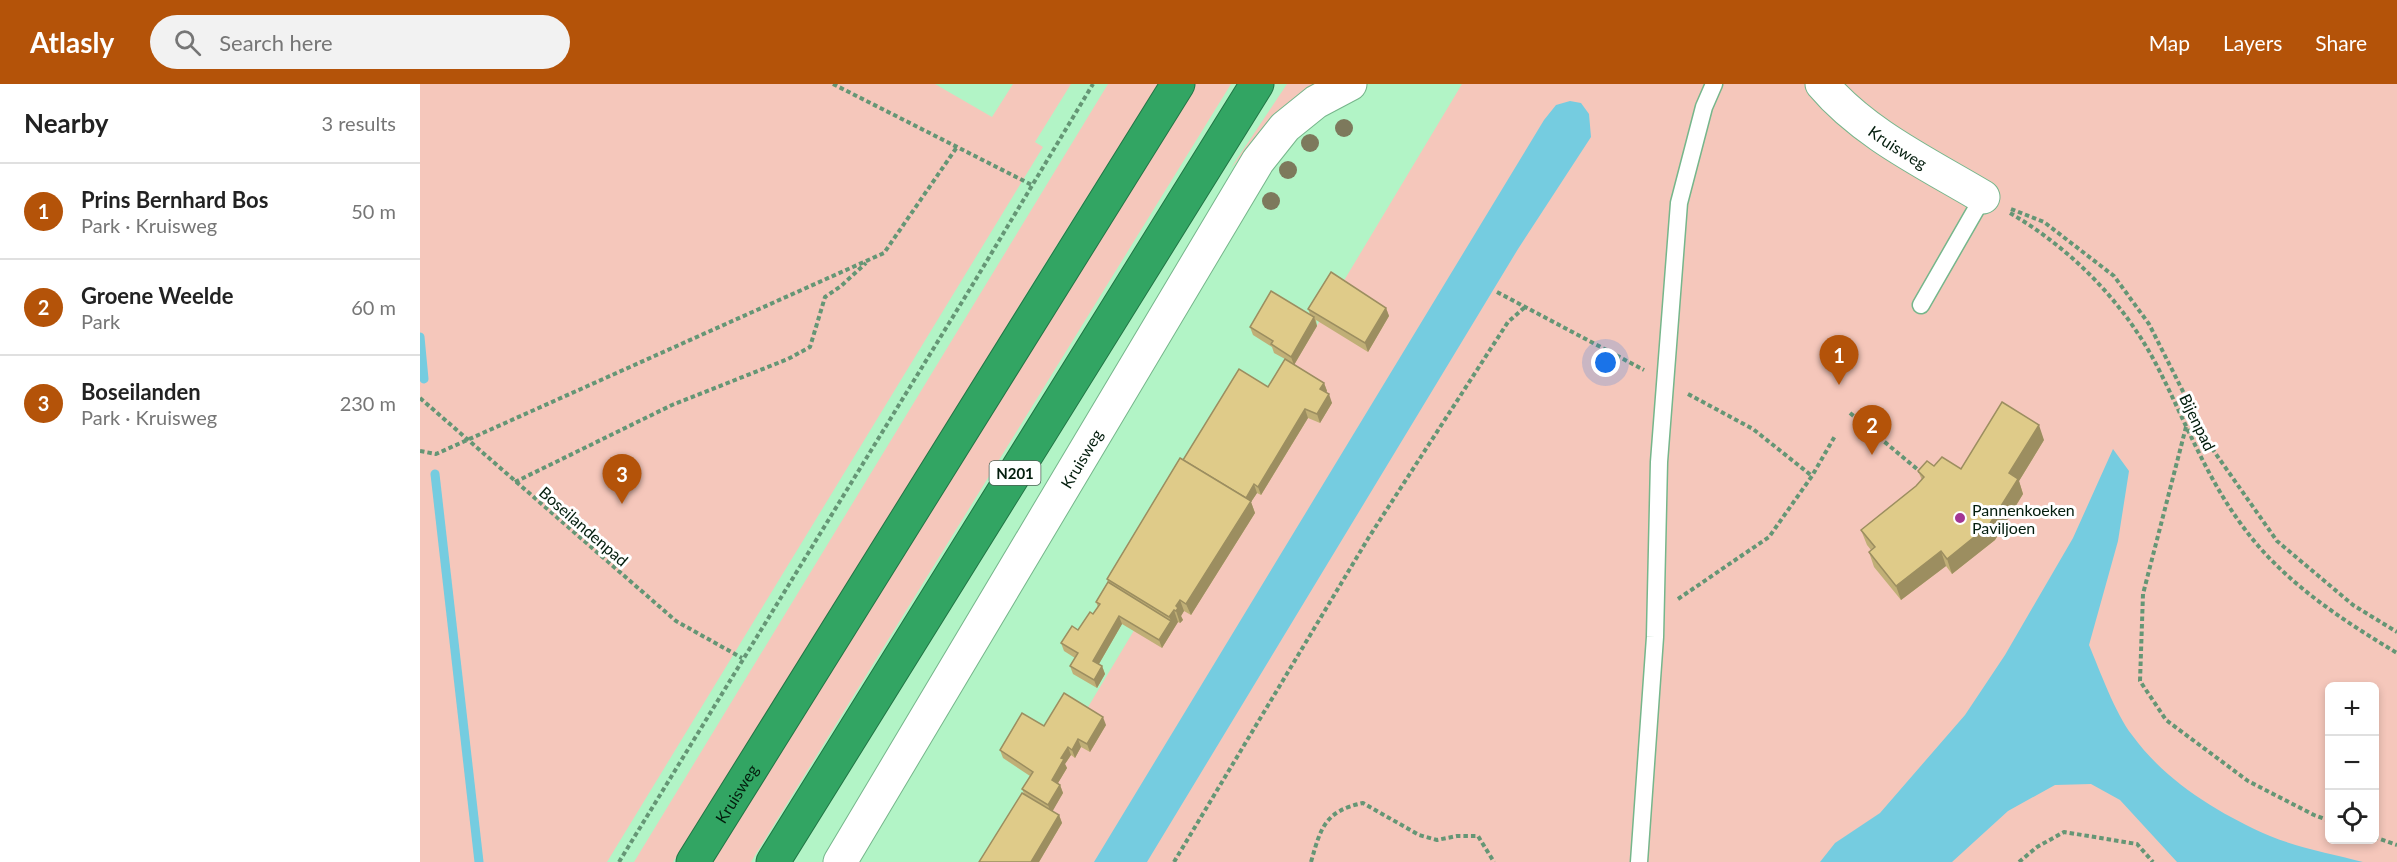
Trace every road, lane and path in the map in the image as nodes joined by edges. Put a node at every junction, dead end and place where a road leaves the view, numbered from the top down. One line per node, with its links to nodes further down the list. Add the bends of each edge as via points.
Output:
1 (833, 84): 8 (path)
2 (1093, 84): 9 (path)
3 (1178, 84): 32 (highway, Kruisweg)
4 (1257, 84): 33 (highway, N201)
5 (1350, 84): 34 (street, Kruisweg, via 1316,102 1285,127 1258,161)
6 (1714, 84): 25 (lane, via 1704,107 1679,203 1659,462)
7 (1822, 84): 10 (street, Kruisweg, via 1876,133)
8 (957, 147): 9 (path); 11 (path, via 884,253)
9 (1032, 185): 27 (path)
10 (1983, 197): 14 (lane); 18 (path, Bijenpad, via 2038,229 2091,274 2127,318 2155,362); 24 (path, via 2044,222 2114,276 2149,324 2211,447 2277,541 2353,605)
11 (868, 260): 20 (path); 23 (path, via 825,297 810,347 672,405)
12 (1497, 292): 13 (path)
13 (1517, 303)
14 (1921, 305)
15 (1526, 308): 35 (path, via 1508,322 1369,537)
16 (420, 398): 20 (path, Boseilandenpad)
17 (1850, 413): 22 (path)
18 (2186, 426): 26 (path, Bijenpad, via 2219,492 2270,558 2310,596); 28 (path, via 2143,594 2140,681 2166,720 2248,781)
19 (1835, 436): 25 (path, via 1769,537 1676,600)
20 (467, 440): 21 (path, via 436,454); 23 (path, Boseilandenpad)
21 (420, 451)
22 (1929, 480)
23 (515, 482): 27 (path, Boseilandenpad, via 676,621)
24 (2397, 632)
25 (1655, 637): 38 (lane)
26 (2397, 653)
27 (742, 658): 31 (path)
28 (2325, 819)
29 (2379, 839): 30 (path)
30 (2397, 845)
31 (619, 862)
32 (693, 862)
33 (773, 862)
34 (840, 862)
35 (1174, 862)
36 (1311, 862): 37 (path, via 1327,820 1342,807 1363,803 1419,835 1437,840 1478,836)
37 (1494, 862)
38 (1639, 862)
39 (2019, 862): 40 (path, via 2064,832 2137,844)
40 (2153, 862)

